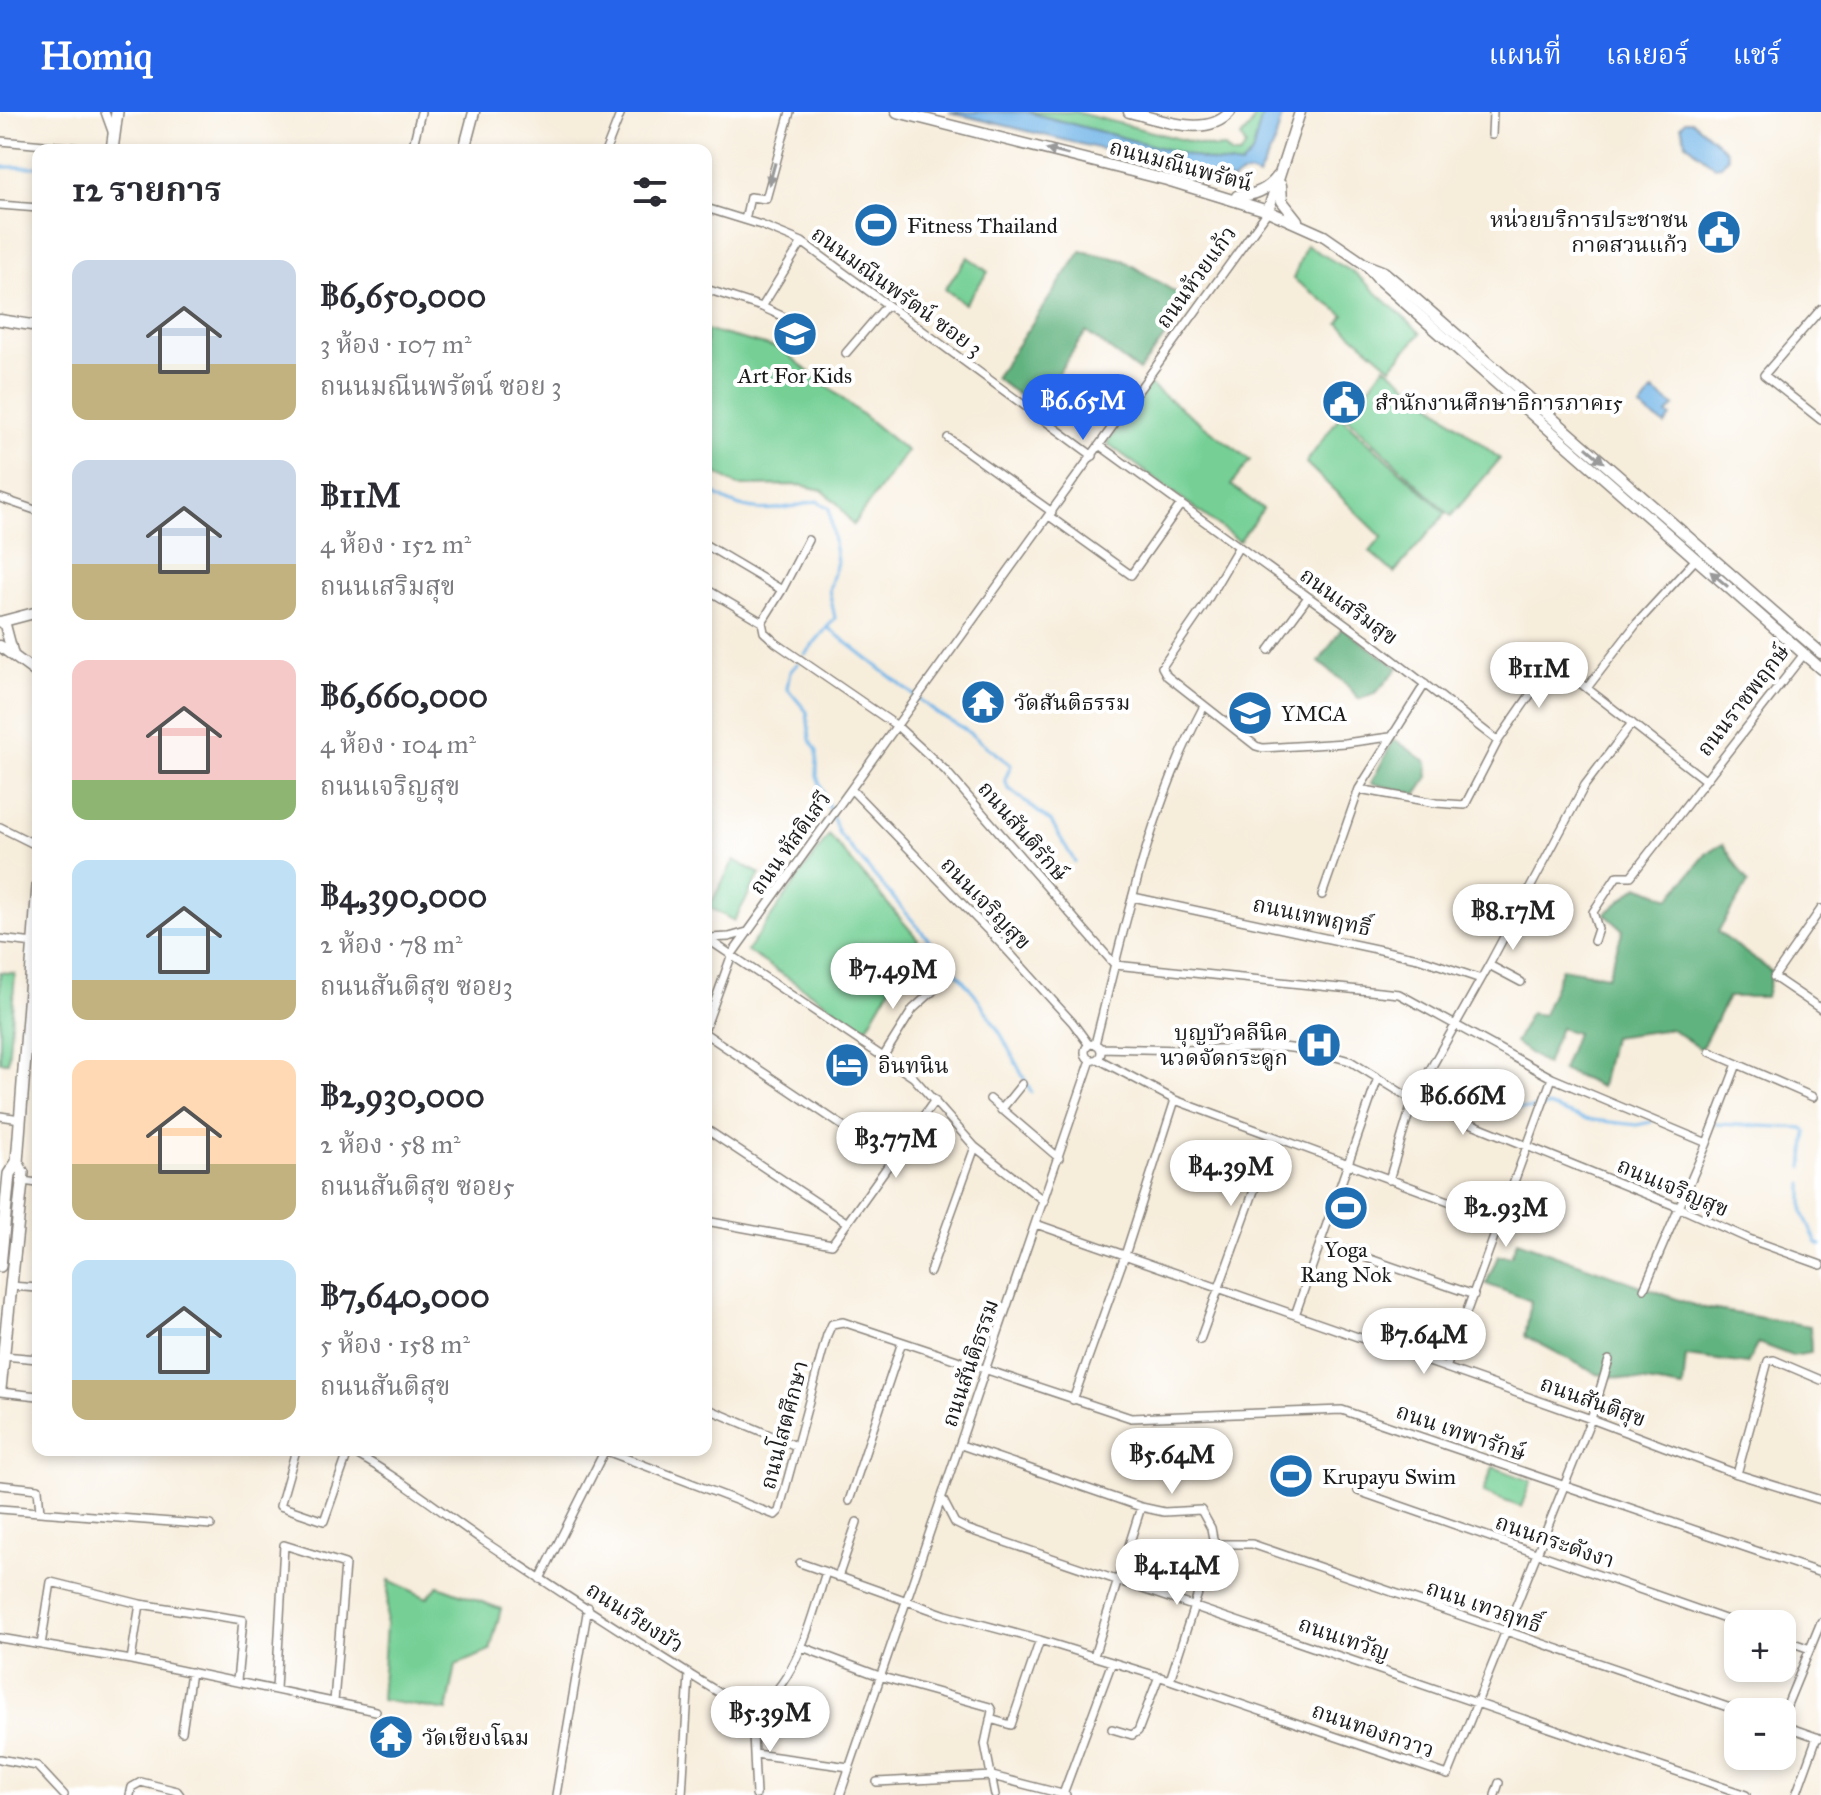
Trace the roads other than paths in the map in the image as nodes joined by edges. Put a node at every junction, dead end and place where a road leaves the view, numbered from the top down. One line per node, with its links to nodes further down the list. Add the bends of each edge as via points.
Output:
1 (105, 112): 13 (street)
2 (117, 112): 13 (main road)
3 (421, 112): 17 (street)
4 (474, 112): 18 (main road)
5 (621, 112): 19 (street)
6 (790, 112): 26 (street, one-way to 26, via 766,199 750,197)
7 (897, 112): 21 (main road, ถนนมณีนพรัตน์, one-way to 7)
8 (1129, 112): 9 (main road, via 1207,125 1219,123)
9 (1230, 112)
10 (1300, 112): 20 (main road)
11 (1493, 112): 12 (street)
12 (1492, 135)
13 (114, 136): 16 (main road)
14 (0, 141): 15 (street)
15 (34, 144)
16 (113, 144)
17 (413, 144)
18 (466, 144)
19 (608, 144)
20 (1283, 168): 21 (main road, via 1265,189); 25 (main road); 27 (main road, via 1280,195)
21 (1227, 196): 25 (main road, ถนนมณีนพรัตน์)
22 (0, 205): 23 (street)
23 (32, 208)
24 (712, 210): 26 (street, ถนนมณีนพรัตน์ ซอย 3)
25 (1268, 211): 27 (main road); 40 (street, ถนนห้วยแก้ว)
26 (745, 220): 28 (street, ถนนมณีนพรัตน์ ซอย 3)
27 (1301, 224): 29 (main road)
28 (802, 242): 31 (street, ถนนมณีนพรัตน์ ซอย 3); 32 (street)
29 (1366, 265): 49 (main road); 58 (main road, one-way to 58, via 1409,293)
30 (712, 291): 32 (street)
31 (887, 305): 37 (street); 41 (street, ถนนมณีนพรัตน์ ซอย 3)
32 (762, 307): 35 (street)
33 (1821, 309): 38 (street, via 1764,375)
34 (0, 320): 36 (main road)
35 (793, 321)
36 (32, 325)
37 (846, 353)
38 (1821, 420)
39 (948, 438): 45 (street)
40 (1099, 445): 41 (street, ถนนห้วยแก้ว); 43 (street, ถนนเสริมสุข)
41 (1093, 456): 45 (street, ถนนห้วยแก้ว)
42 (0, 498): 44 (street)
43 (1181, 504): 45 (street, via 1131,575); 47 (street, ถนนเสริมสุข)
44 (32, 509)
45 (1050, 514): 65 (street, ถนนห้วยแก้ว)
46 (808, 540): 50 (street)
47 (1238, 548): 52 (street, ถนนเสริมสุข); 66 (street, via 1162,667)
48 (712, 549): 50 (street)
49 (1696, 559): 58 (main road, one-way to 49); 64 (street)
50 (782, 590): 55 (street)
51 (712, 593): 55 (street, ถนนสันติรักษ์)
52 (1308, 597): 57 (street); 63 (street, ถนนเสริมสุข)
53 (32, 614): 54 (main road)
54 (2, 621): 60 (main road)
55 (762, 622): 68 (street, ถนนสันติรักษ์, via 776,643)
56 (0, 646): 60 (main road)
57 (1269, 650)
58 (1808, 650): 59 (main road); 62 (main road); 71 (street, ถนนราชพฤกษ์)
59 (1821, 653)
60 (13, 655): 61 (main road)
61 (32, 669)
62 (1821, 669)
63 (1425, 684): 69 (street); 70 (street, ถนนเสริมสุข)
64 (1587, 688): 67 (street, ถนนราชพฤกษ์); 70 (street, ถนนราชพฤกษ์, via 1553,662)
65 (922, 691): 68 (street, ถนน หัสดิเสวี)
66 (1204, 706): 69 (street, via 1263,748); 77 (street, via 1183,745)
67 (1632, 723): 71 (street, ถนนราชพฤกษ์); 87 (street, via 1585,785)
68 (897, 726): 72 (street, ถนน หัสดิเสวี); 86 (street, ถนนสันติรักษ์, via 945,770)
69 (1390, 737): 73 (street)
70 (1498, 741): 73 (street, via 1465,805)
71 (1705, 780): 82 (street, ถนนราชพฤกษ์, via 1631,876 1617,876 1593,912 1598,929)
72 (851, 789): 79 (street, ถนน หัสดิเสวี); 96 (street, ถนนเจริญสุข)
73 (1359, 789): 76 (street)
74 (0, 827): 75 (street)
75 (32, 843)
76 (1322, 895)
77 (1133, 897): 86 (street); 89 (street, ถนนเทพฤทธิ์, via 1418,958)
78 (1821, 909): 93 (street, via 1774,977)
79 (748, 932): 80 (street); 85 (street, ถนน หัสดิเสวี)
80 (712, 938)
81 (0, 939): 84 (street)
82 (1594, 941)
83 (712, 942): 85 (street)
84 (32, 943)
85 (732, 954): 92 (street, ถนน หัสดิเสวี); 98 (street)
86 (1115, 965): 94 (street, via 1399,994); 96 (street)
87 (1489, 965): 89 (street); 90 (street)
88 (32, 968): 111 (main road)
89 (1481, 979): 94 (street)
90 (1521, 982)
91 (933, 991): 98 (street, via 913,1009)
92 (712, 1009)
93 (1821, 1009)
94 (1455, 1027): 102 (street); 108 (street)
95 (712, 1038): 118 (street)
96 (1095, 1046): 99 (street, ถนนสันติธรรม, via 1101,1054); 99 (street, via 1085,1054); 101 (street, ถนนเจริญสุข, via 1283,1047 1350,1061)
97 (1710, 1052): 100 (street)
98 (883, 1057): 106 (street)
99 (1094, 1060): 107 (street); 117 (street, ถนนสันติธรรม)
100 (1737, 1064): 104 (street); 114 (street)
101 (1378, 1078): 108 (street, ถนนเจริญสุข); 120 (street)
102 (1552, 1078): 114 (street); 115 (street)
103 (1022, 1084): 109 (street)
104 (1813, 1097)
105 (990, 1099): 109 (street)
106 (935, 1100): 116 (street); 118 (street)
107 (1175, 1100): 113 (street); 131 (street)
108 (1413, 1100): 115 (street, ถนนเจริญสุข); 121 (street)
109 (1001, 1110): 117 (street)
110 (0, 1116): 111 (street)
111 (20, 1119): 119 (main road)
112 (712, 1133): 128 (street)
113 (1273, 1138): 120 (street); 137 (street)
114 (1707, 1143): 125 (street)
115 (1527, 1146): 125 (street, ถนนเจริญสุข); 126 (street)
116 (975, 1147): 124 (street); 134 (street)
117 (1059, 1158): 124 (street, ถนนสันติธรรม)
118 (892, 1159): 128 (street)
119 (17, 1162): 122 (main road); 132 (main road, via 9,1174)
120 (1348, 1164): 121 (street); 130 (street)
121 (1389, 1180): 126 (street)
122 (22, 1181): 123 (street); 135 (main road)
123 (32, 1182)
124 (1044, 1201): 129 (street, ถนนสันติธรรม)
125 (1678, 1207): 133 (street, ถนนเจริญสุข); 138 (street)
126 (1500, 1220): 139 (street)
127 (712, 1222): 128 (street, via 832,1244)
128 (846, 1222)
129 (1036, 1224): 131 (street, ถนนสันติสุข); 147 (street, ถนนสันติธรรม)
130 (1321, 1242): 139 (street); 140 (street)
131 (1125, 1255): 137 (street, ถนนสันติสุข); 151 (street)
132 (0, 1258)
133 (1821, 1265)
134 (930, 1272)
135 (10, 1286): 136 (street); 143 (main road)
136 (32, 1288)
137 (1219, 1288): 140 (street, ถนนสันติสุข); 141 (street)
138 (1644, 1289)
139 (1474, 1295): 146 (street)
140 (1295, 1315): 146 (street, ถนนสันติสุข)
141 (1200, 1340)
142 (902, 1342): 147 (street, ถนนโสตศึกษา); 155 (street, ถนนโสตศึกษา, via 843,1322 832,1324); 167 (street)
143 (1, 1356): 144 (street); 149 (main road)
144 (32, 1359)
145 (1609, 1360): 153 (street, ถนนทองกวาว)
146 (1446, 1368): 153 (street, ถนนสันติสุข)
147 (986, 1369): 151 (street, ถนน เทพารักษ์); 154 (street, ถนนสันติธรรม)
148 (1821, 1380): 161 (street, via 1768,1361)
149 (0, 1391): 150 (street)
150 (32, 1395)
151 (1073, 1400): 163 (street, ถนน เทพารักษ์, via 1131,1418 1342,1410)
152 (712, 1411): 155 (street)
153 (1591, 1419): 161 (street, ถนนสันติสุข); 163 (street, ถนนทองกวาว)
154 (961, 1445): 165 (street, ถนนสันติธรรม); 168 (street)
155 (796, 1446): 160 (street, ถนนโสตศึกษา, via 775,1515)
156 (294, 1456): 157 (street, via 280,1506 324,1521)
157 (347, 1456)
158 (360, 1456): 179 (street, ถนนเวียงบัว)
159 (602, 1456): 179 (street)
160 (621, 1456)
161 (1737, 1474): 166 (street, ถนนสันติสุข)
162 (0, 1485): 170 (street, via 38,1489)
163 (1564, 1486): 174 (street, ถนนทองกวาว); 177 (street, ถนน เทพารักษ์)
164 (1358, 1491): 174 (street, ถนนกระดังงา)
165 (943, 1500): 180 (street, ถนนเทวัญ, via 952,1519 967,1529); 181 (street, ถนนสันติธรรม)
166 (1821, 1500)
167 (849, 1501)
168 (1141, 1507): 173 (street, via 1201,1510); 180 (street)
169 (0, 1509): 170 (street)
170 (40, 1512): 172 (street)
171 (857, 1522): 178 (street)
172 (211, 1525)
173 (1214, 1544): 184 (street); 187 (street, ถนน เทวฤทธิ์, via 1252,1544)
174 (1537, 1553): 185 (street, ถนนกระดังงา); 187 (street, ถนนทองกวาว)
175 (800, 1563): 176 (street, ถนนทองกวาว)
176 (826, 1572): 178 (street, ถนนทองกวาว); 192 (street)
177 (1821, 1573)
178 (838, 1577): 181 (street, ถนนทองกวาว)
179 (540, 1579): 183 (street, ถนนเวียงบัว)
180 (1118, 1581): 184 (street, ถนนเทวัญ); 194 (street)
181 (908, 1603): 189 (street, ถนนทองกวาว); 200 (street, ถนนสันติธรรม)
182 (140, 1604): 191 (street, via 51,1582); 195 (street); 202 (street, via 243,1620)
183 (588, 1607): 198 (street, ถนนเวียงบัว); 225 (street)
184 (1194, 1607): 201 (street); 206 (street, ถนนเทวัญ)
185 (1724, 1619)
186 (1821, 1622): 193 (street)
187 (1504, 1632): 206 (street, ถนนทองกวาว); 207 (street, ถนน เทวฤทธิ์)
188 (0, 1638): 191 (street)
189 (1040, 1640): 194 (street, ถนนทองกวาว); 210 (street, via 1011,1725)
190 (1796, 1644): 193 (street)
191 (41, 1645): 195 (street)
192 (802, 1647): 200 (street); 209 (street, via 774,1695)
193 (1810, 1649): 204 (street)
194 (1094, 1656): 196 (street, ถนนทองกวาว)
195 (131, 1660): 197 (street)
196 (1112, 1662): 199 (street, ถนนทองกวาว); 221 (street)
197 (191, 1672): 202 (street); 213 (street)
198 (689, 1674): 209 (street, ถนนเวียงบัว); 226 (street)
199 (1159, 1676): 201 (street, ถนนทองกวาว); 211 (street, via 1135,1734)
200 (882, 1677): 210 (street, via 990,1707); 217 (street, ถนนสันติธรรม)
201 (1170, 1680): 206 (street, ถนนทองกวาว, via 1448,1775)
202 (237, 1681): 203 (street)
203 (276, 1689): 205 (street); 205 (street, via 284,1545 345,1564)
204 (1790, 1698)
205 (334, 1702): 208 (street)
206 (1476, 1702): 231 (street, ถนนเทวัญ)
207 (1724, 1706)
208 (376, 1711)
209 (752, 1713): 215 (street)
210 (990, 1719): 218 (street, via 985,1744)
211 (1112, 1729)
212 (1796, 1730): 214 (street)
213 (182, 1732)
214 (1819, 1738): 232 (street)
215 (755, 1754): 217 (street); 227 (street)
216 (0, 1759): 222 (street, via 37,1766)
217 (849, 1767): 228 (street, ถนนสันติธรรม)
218 (992, 1776): 219 (street); 221 (street); 229 (street)
219 (877, 1782)
220 (1499, 1783): 230 (street)
221 (1064, 1794)
222 (64, 1795)
223 (130, 1795): 224 (street, via 141,1782)
224 (180, 1795)
225 (556, 1795)
226 (682, 1795)
227 (756, 1795)
228 (840, 1795)
229 (995, 1795)
230 (1495, 1795)
231 (1746, 1795)
232 (1796, 1795)

